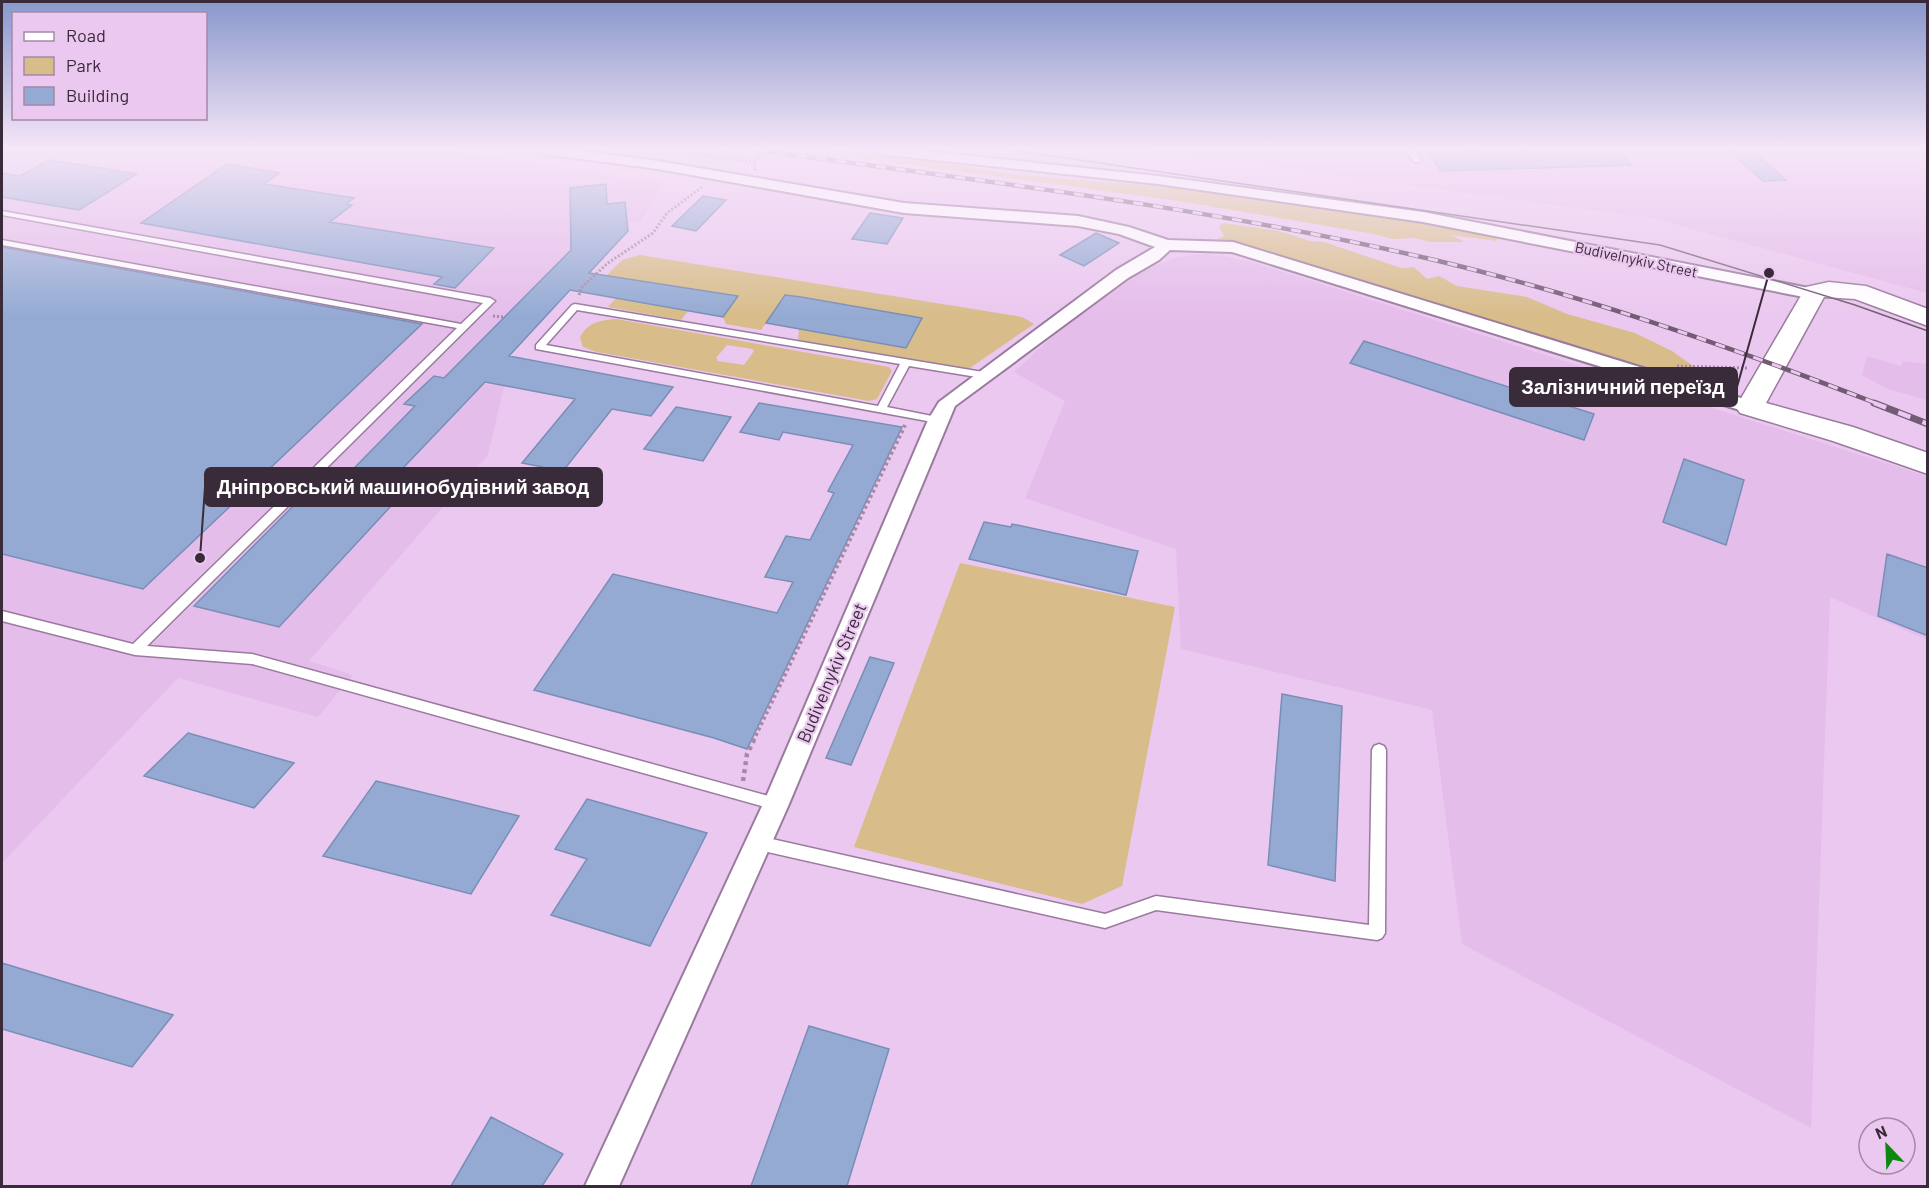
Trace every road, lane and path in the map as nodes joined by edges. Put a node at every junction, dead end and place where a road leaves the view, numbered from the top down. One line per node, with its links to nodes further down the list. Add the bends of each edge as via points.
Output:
1 (889, 205): 6 (street, via 1078,221 1123,230)
2 (1336, 205): 7 (street, Budivelnykiv Street, via 1423,217)
3 (2, 213): 10 (lane, via 490,301)
4 (667, 213): 8 (path, via 653,233 608,263 581,288)
5 (2, 242): 10 (lane)
6 (1166, 245): 15 (street, Budivelnykiv Street); 17 (street, via 1211,245 1258,253)
7 (1814, 294): 9 (street, Budivelnykiv Street, via 1822,290 1848,290); 17 (street)
8 (575, 307): 12 (lane); 18 (lane, via 539,347)
9 (1928, 318)
10 (464, 327): 22 (lane)
11 (1751, 362): 14 (path)
12 (905, 364): 15 (lane); 18 (lane)
13 (1666, 366): 14 (path)
14 (1748, 368): 16 (path)
15 (983, 375): 19 (street, Budivelnykiv Street, via 954,395)
16 (1744, 375)
17 (1750, 407): 20 (street)
18 (881, 410): 19 (lane)
19 (938, 420): 24 (street, Budivelnykiv Street)
20 (1928, 464)
21 (2, 616): 22 (lane)
22 (135, 650): 24 (lane, via 252,659)
23 (1379, 750): 25 (lane, via 1377,933 1156,903 1105,921)
24 (776, 804): 25 (street, Budivelnykiv Street)
25 (759, 843): 26 (street, Budivelnykiv Street)
26 (602, 1186)

